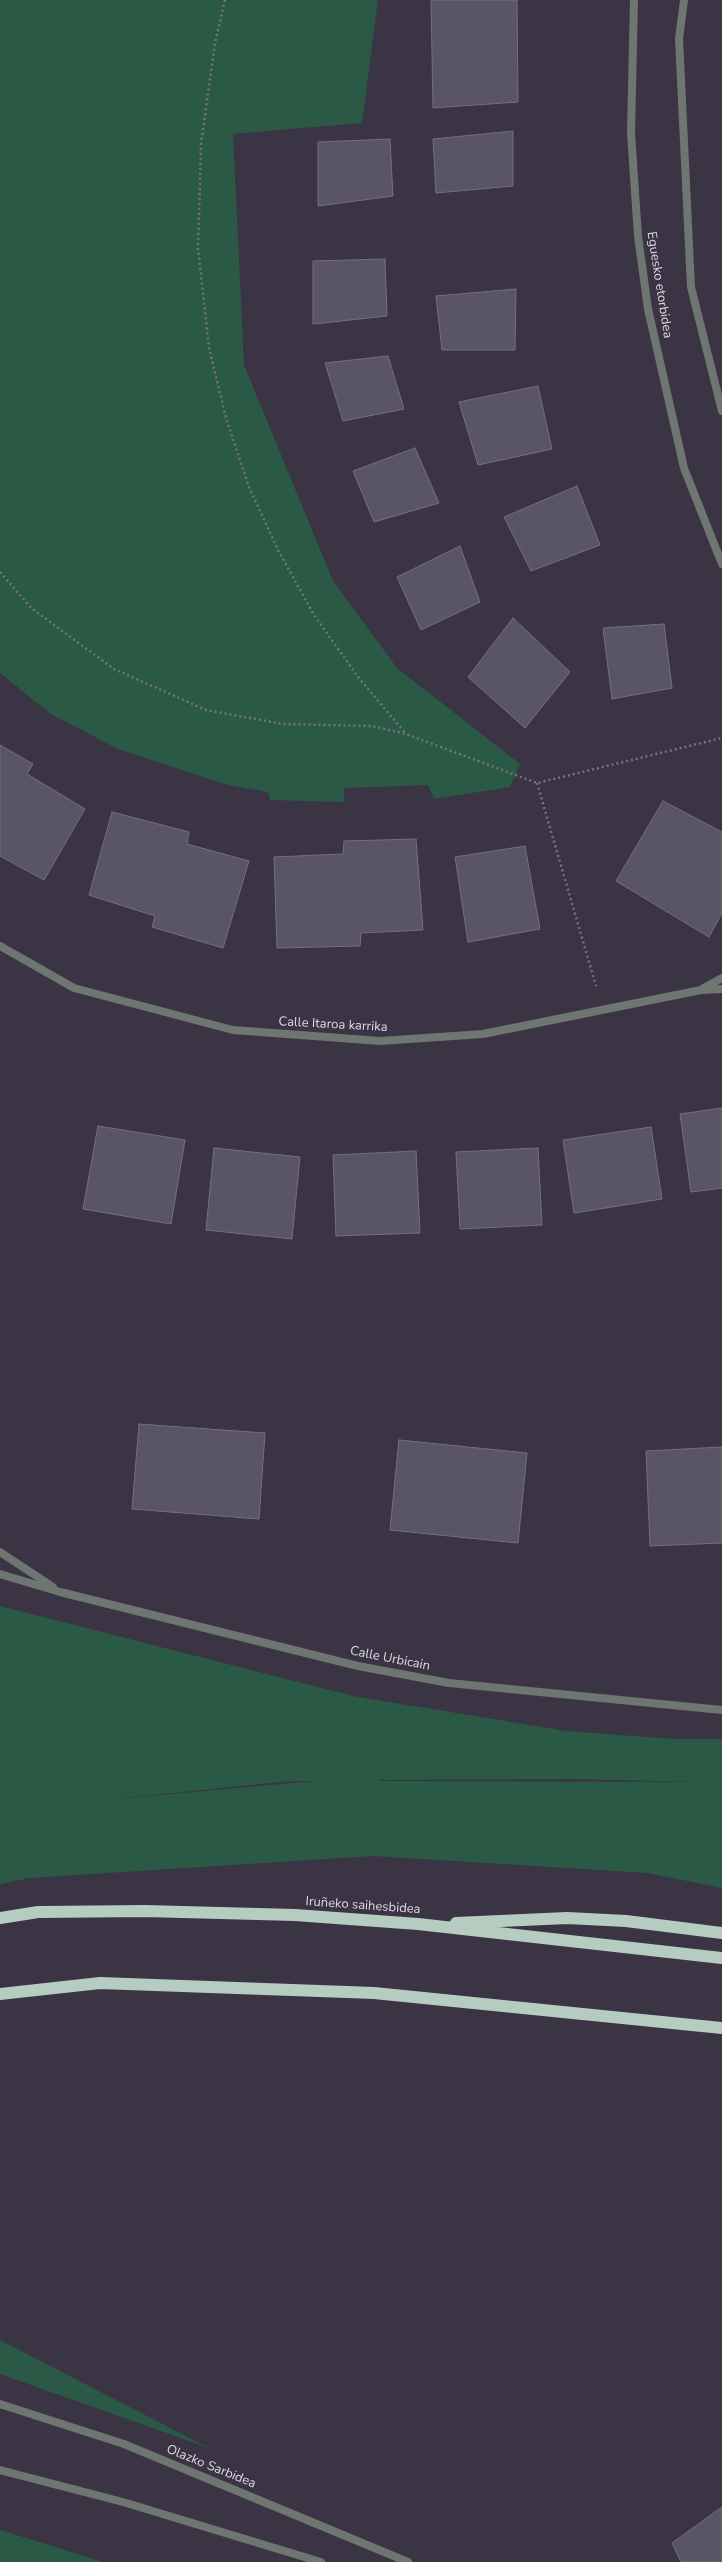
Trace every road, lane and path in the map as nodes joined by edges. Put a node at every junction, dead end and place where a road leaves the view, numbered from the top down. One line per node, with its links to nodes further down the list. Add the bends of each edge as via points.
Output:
1 (225, 0): 7 (path, via 215,43 201,144 198,248 211,356 226,418 249,487 278,550 314,615 358,677)
2 (634, 0): 5 (street, Eguesko etorbidea, via 631,134 638,236 648,309 684,468)
3 (684, 0): 4 (street, via 679,38 691,287)
4 (722, 411)
5 (722, 564)
6 (0, 572): 7 (path, via 31,608 114,670 206,710 283,724 372,726)
7 (406, 734): 9 (path)
8 (722, 738): 9 (path)
9 (537, 783): 12 (path, via 596,988)
10 (0, 946): 14 (street, Calle Itaroa karrika, via 74,988 233,1030 380,1041 483,1034)
11 (722, 978): 14 (street, Calle Itaroa karrika)
12 (603, 986)
13 (722, 989): 14 (street, Calle Itaroa karrika)
14 (701, 990)
15 (0, 1552): 17 (street)
16 (0, 1574): 17 (street, Calle Urbicain)
17 (60, 1592): 18 (street, Calle Urbicain, via 358,1666 449,1683)
18 (722, 1710)
19 (0, 1918): 20 (highway, Iruñeko saihesbidea, via 38,1912 145,1911 295,1915)
20 (418, 1924): 21 (highway, via 567,1918 626,1921); 22 (highway, Iruñeko saihesbidea)
21 (722, 1933)
22 (722, 1958)
23 (0, 1994): 24 (highway, via 100,1982 374,1993)
24 (722, 2028)
25 (0, 2404): 28 (street, Olazko Sarbidea, via 124,2444)
26 (0, 2470): 27 (street, via 123,2502)
27 (322, 2562)
28 (408, 2562)

